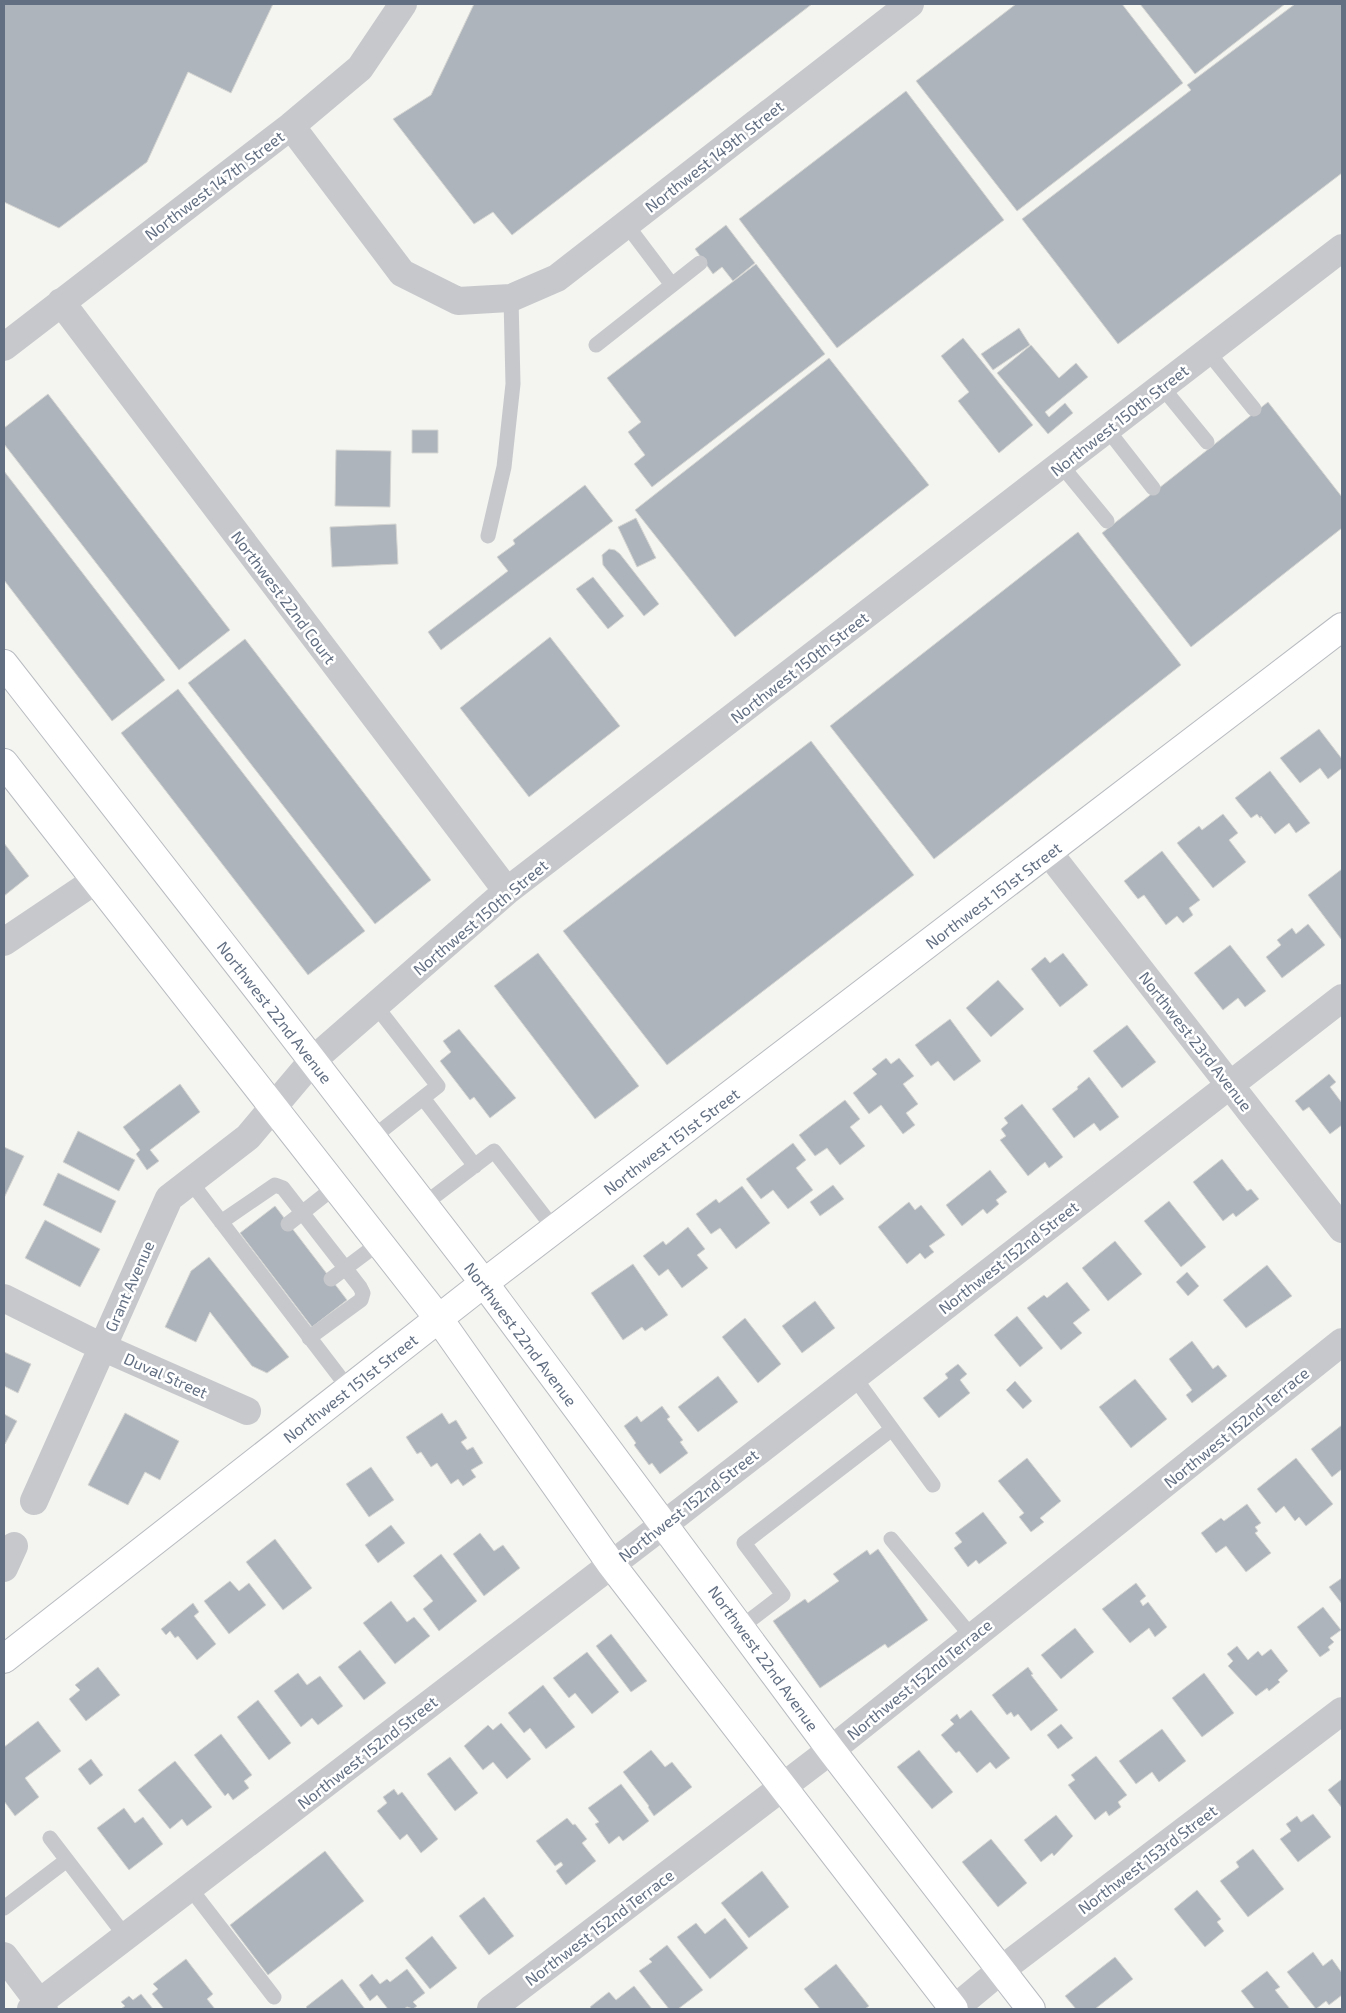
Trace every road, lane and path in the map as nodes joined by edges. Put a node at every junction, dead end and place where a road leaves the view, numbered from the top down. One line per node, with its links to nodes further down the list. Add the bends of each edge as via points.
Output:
1 (403, 4): 3 (street, Northwest 147th Street, via 360,68)
2 (910, 4): 4 (street, Northwest 149th Street)
3 (291, 126): 8 (street, via 402,273 458,301); 9 (street, Northwest 147th Street)
4 (626, 224): 7 (lane); 8 (street, Northwest 149th Street, via 557,278)
5 (1342, 248): 12 (street, Northwest 150th Street)
6 (700, 263): 7 (lane)
7 (672, 285): 10 (lane)
8 (511, 298): 20 (lane, via 513,384 504,467)
9 (61, 302): 11 (street, Northwest 147th Street); 26 (street, Northwest 22nd Court)
10 (596, 345)
11 (4, 347)
12 (1208, 352): 13 (street, Northwest 150th Street); 14 (lane)
13 (1162, 386): 15 (street, Northwest 150th Street); 16 (lane)
14 (1254, 409)
15 (1107, 429): 17 (street, Northwest 150th Street); 18 (lane)
16 (1207, 442)
17 (1062, 464): 19 (lane); 26 (street, Northwest 150th Street)
18 (1153, 488)
19 (1107, 521)
20 (488, 536)
21 (1342, 627): 24 (main road, Northwest 151st Street)
22 (4, 664): 30 (main road, Northwest 22nd Avenue)
23 (4, 763): 25 (main road)
24 (1049, 853): 31 (street, Northwest 23rd Avenue); 43 (main road, Northwest 151st Street)
25 (96, 880): 27 (street); 33 (main road)
26 (507, 891): 29 (street, Northwest 150th Street)
27 (4, 942)
28 (1342, 998): 31 (street, Northwest 152nd Street)
29 (376, 1006): 30 (street, Northwest 150th Street); 32 (lane, via 438,1086)
30 (313, 1060): 33 (street, Northwest 150th Street); 34 (main road, Northwest 22nd Avenue)
31 (1230, 1085): 42 (street, Northwest 23rd Avenue); 53 (street, Northwest 152nd Street)
32 (423, 1098): 34 (lane); 35 (lane)
33 (273, 1107): 36 (street, Grant Avenue, via 248,1137); 37 (main road)
34 (372, 1138): 38 (main road, Northwest 22nd Avenue)
35 (475, 1166): 38 (lane); 43 (lane, via 494,1151)
36 (190, 1181): 40 (lane); 52 (street, Grant Avenue, via 169,1198)
37 (336, 1186): 39 (lane); 44 (main road)
38 (424, 1205): 47 (main road, Northwest 22nd Avenue)
39 (303, 1213): 40 (lane, via 283,1188 275,1185); 41 (lane); 45 (lane)
40 (221, 1222): 50 (lane, via 250,1253 293,1310)
41 (288, 1224)
42 (1342, 1229)
43 (554, 1230): 47 (main road, Northwest 151st Street)
44 (379, 1243): 45 (lane); 49 (main road)
45 (346, 1268): 46 (lane); 50 (lane, via 363,1293 361,1300)
46 (331, 1280)
47 (484, 1284): 49 (main road, Northwest 151st Street); 59 (main road, Northwest 22nd Avenue)
48 (4, 1298): 52 (street, Duval Street)
49 (439, 1319): 54 (main road, Northwest 151st Street); 61 (main road)
50 (309, 1338): 54 (lane)
51 (1342, 1342): 63 (street, Northwest 152nd Terrace)
52 (102, 1347): 55 (street, Duval Street); 58 (street, Grant Avenue)
53 (854, 1377): 56 (lane); 59 (street, Northwest 152nd Street)
54 (348, 1389): 64 (main road, Northwest 151st Street)
55 (248, 1411)
56 (892, 1429): 57 (lane); 62 (lane, via 744,1542 783,1595)
57 (933, 1485)
58 (34, 1501)
59 (664, 1523): 61 (street, Northwest 152nd Street); 62 (main road, Northwest 22nd Avenue)
60 (891, 1539): 63 (lane)
61 (611, 1564): 67 (main road); 70 (street, Northwest 152nd Street)
62 (740, 1628): 66 (main road, Northwest 22nd Avenue)
63 (972, 1637): 66 (street, Northwest 152nd Terrace)
64 (4, 1659)
65 (1342, 1711): 74 (street, Northwest 153rd Street)
66 (831, 1750): 67 (street, Northwest 152nd Terrace); 74 (main road, Northwest 22nd Avenue)
67 (783, 1787): 77 (street, Northwest 152nd Terrace); 78 (main road)
68 (50, 1838): 69 (lane)
69 (67, 1860): 71 (lane); 72 (lane)
70 (190, 1888): 72 (street, Northwest 152nd Street); 75 (lane)
71 (4, 1908)
72 (126, 1936): 76 (street, Northwest 152nd Street)
73 (4, 1956): 76 (street)
74 (1001, 1970): 78 (street, Northwest 153rd Street); 79 (main road, Northwest 22nd Avenue)
75 (274, 1997)
76 (38, 2007)
77 (491, 2009)
78 (954, 2009)
79 (1031, 2009)

